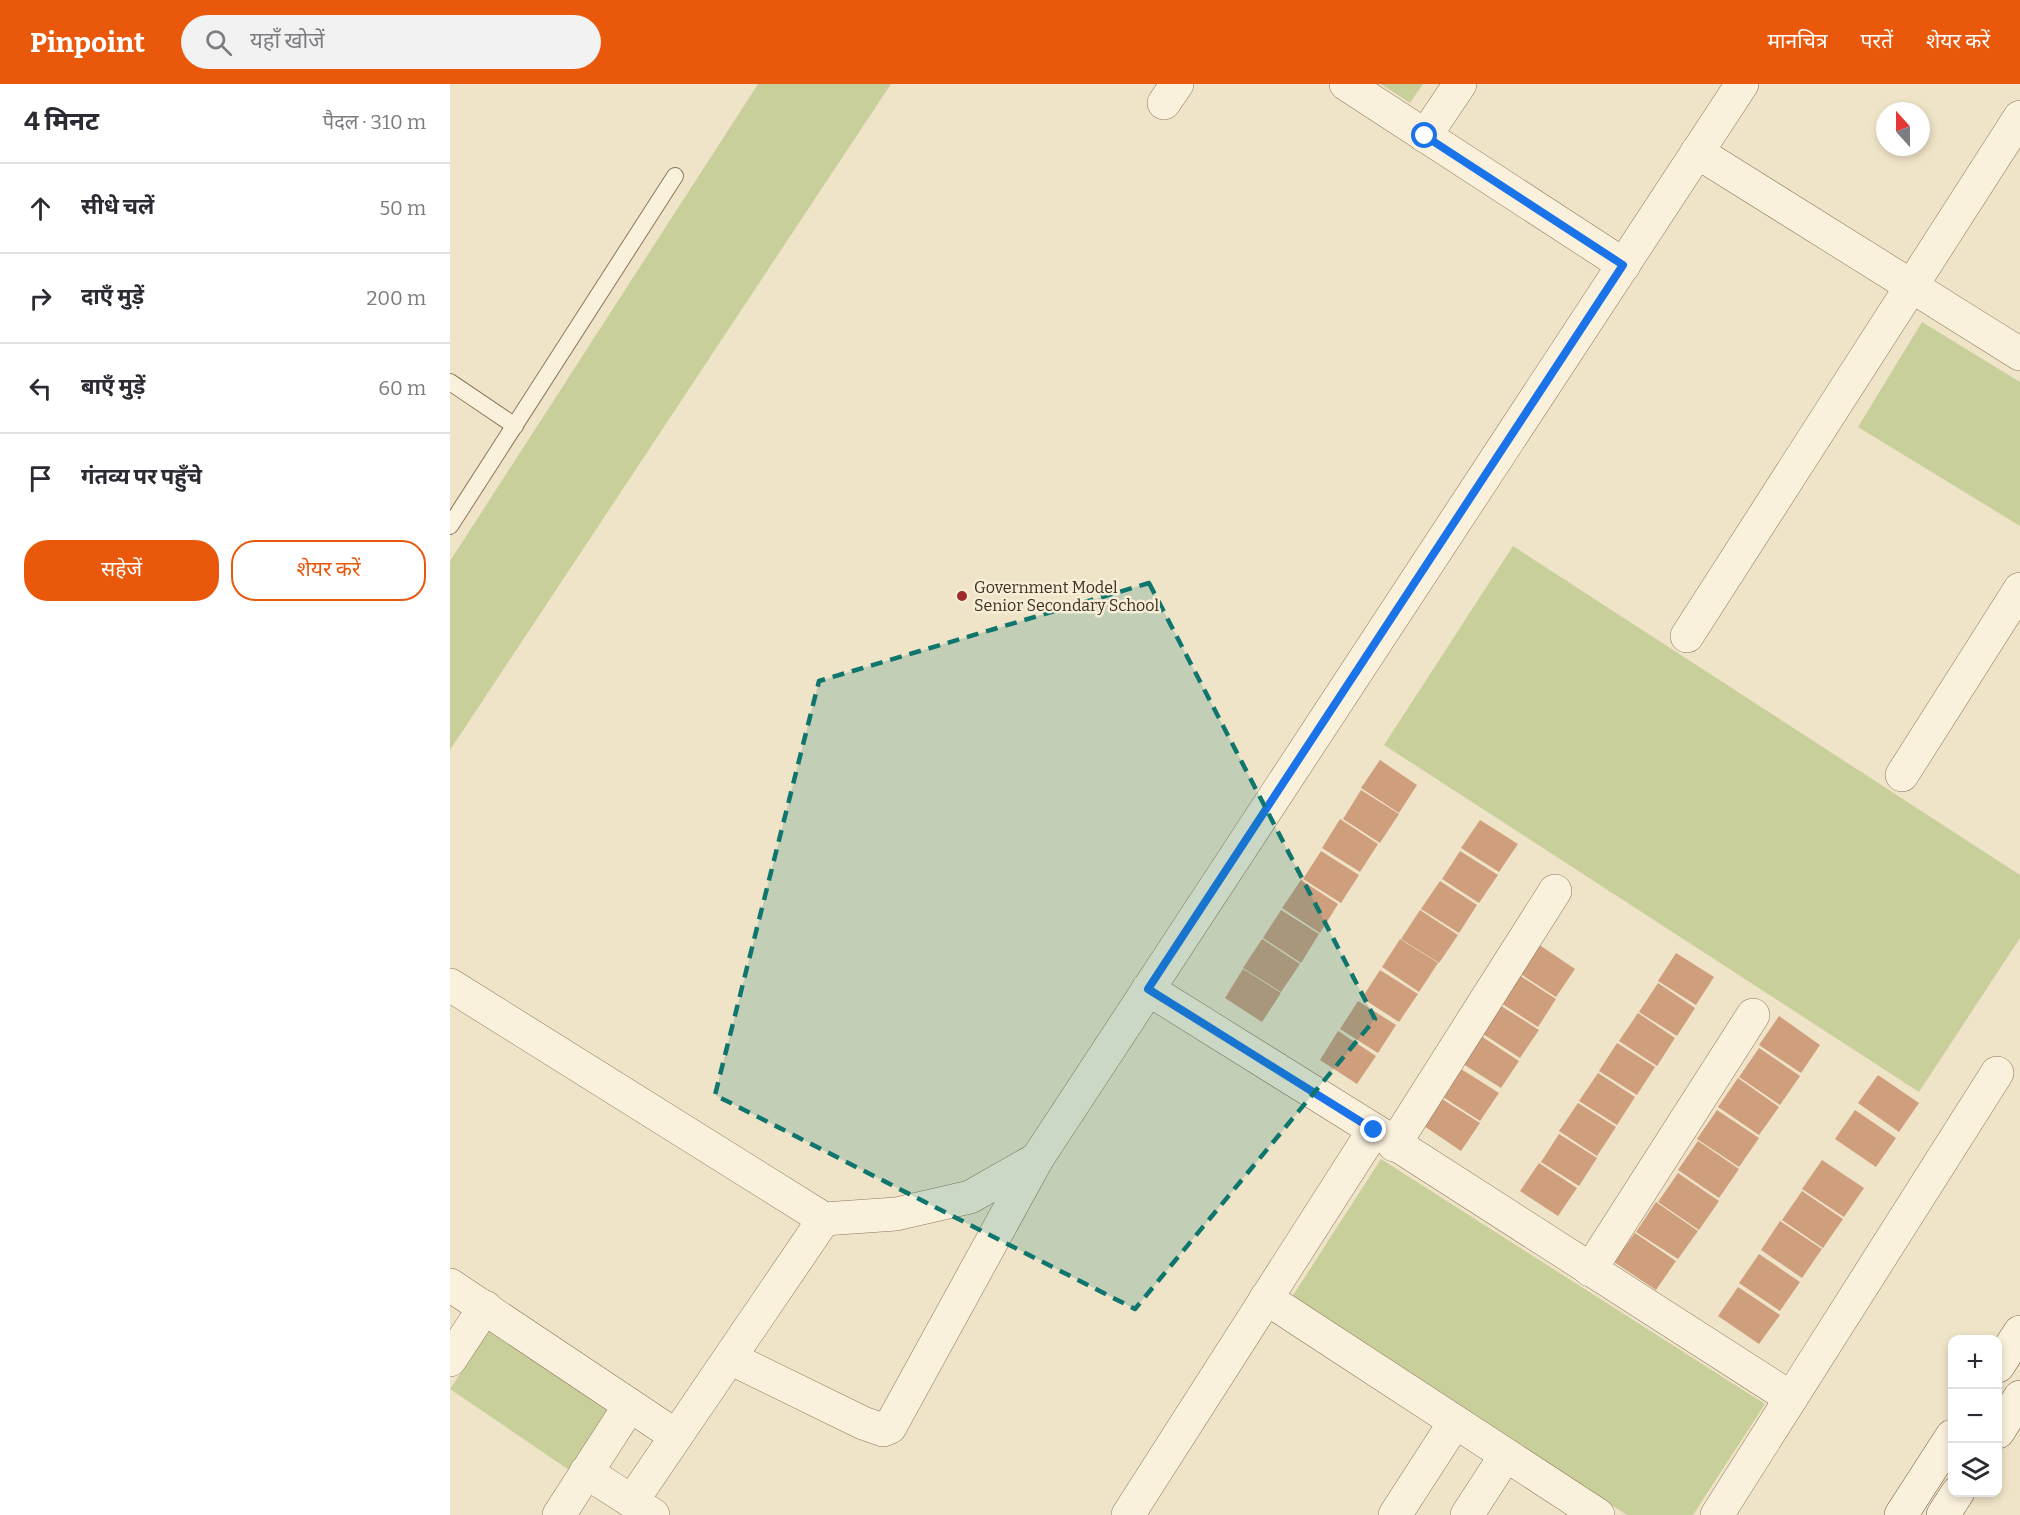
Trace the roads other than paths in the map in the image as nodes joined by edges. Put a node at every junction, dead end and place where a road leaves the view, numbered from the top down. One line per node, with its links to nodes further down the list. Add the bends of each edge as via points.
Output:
1 (1346, 84): 5 (street)
2 (1460, 84): 5 (street)
3 (1742, 84): 6 (street)
4 (2020, 117): 9 (street)
5 (1425, 136): 8 (street)
6 (1697, 152): 8 (street); 9 (street)
7 (675, 176): 12 (lane)
8 (1623, 265): 19 (street)
9 (1911, 286): 10 (street); 15 (street)
10 (2020, 354)
11 (450, 382): 12 (lane)
12 (515, 426): 13 (lane)
13 (450, 526)
14 (2020, 589): 16 (street)
15 (1687, 636)
16 (1902, 776)
17 (1555, 891): 22 (street)
18 (450, 986): 24 (street)
19 (1148, 989): 22 (street); 23 (street)
20 (1753, 1015): 25 (street)
21 (1997, 1073): 34 (street)
22 (1384, 1137): 25 (street); 27 (street)
23 (1037, 1159): 24 (street, via 970,1197 896,1214); 30 (street, via 890,1427 883,1430 863,1423)
24 (825, 1219): 30 (street)
25 (1590, 1270): 34 (street)
26 (450, 1285): 28 (street)
27 (1266, 1298): 36 (street); 45 (street)
28 (485, 1307): 31 (street); 35 (street)
29 (2020, 1332): 32 (street)
30 (730, 1358): 38 (street)
31 (450, 1360)
32 (2002, 1360)
33 (2020, 1397): 37 (street)
34 (1791, 1398): 49 (street)
35 (630, 1405): 38 (street); 41 (street)
36 (1455, 1422): 40 (street); 46 (street)
37 (2002, 1426)
38 (676, 1436): 43 (street)
39 (1948, 1443): 50 (street)
40 (1506, 1455): 47 (street); 48 (street)
41 (586, 1472): 43 (street); 44 (street)
42 (1955, 1497): 51 (street)
43 (643, 1508)
44 (559, 1515)
45 (1128, 1515)
46 (1395, 1515)
47 (1467, 1515)
48 (1598, 1515)
49 (1717, 1515)
50 (1901, 1515)
51 (1943, 1515)

